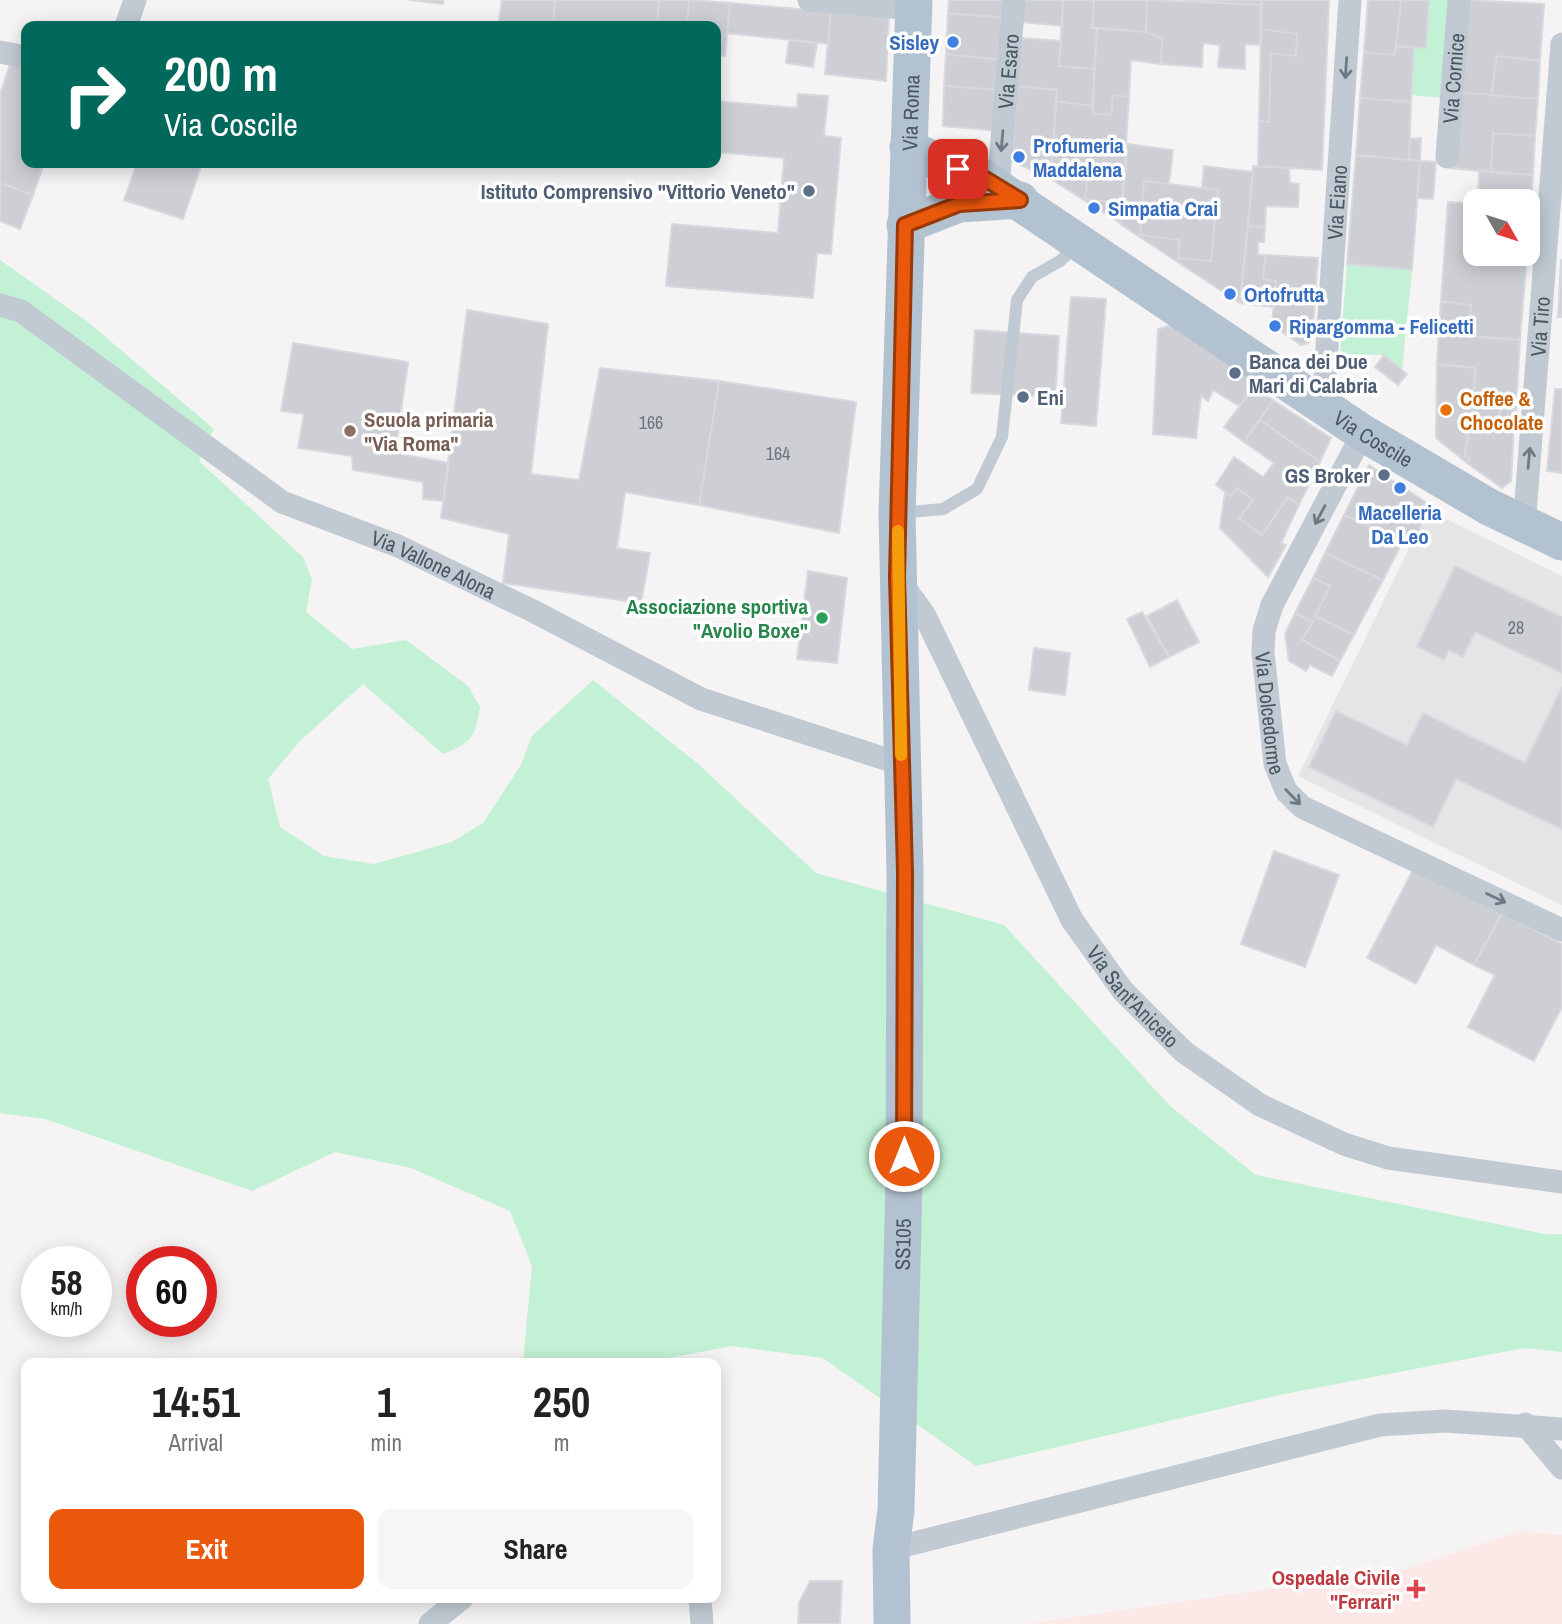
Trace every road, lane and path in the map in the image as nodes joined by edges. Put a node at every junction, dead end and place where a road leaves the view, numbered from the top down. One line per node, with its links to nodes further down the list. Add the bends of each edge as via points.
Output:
1 (135, 0): 7 (street)
2 (809, 0): 6 (street)
3 (1014, 0): 13 (street, Via Esaro, one-way to 13)
4 (1350, 0): 17 (street, Via Eiano, one-way to 17)
5 (1459, 0): 12 (street, Via Cornice)
6 (914, 4): 11 (main road, Via Roma)
7 (128, 21)
8 (1562, 44): 20 (street, Via Tiro, one-way to 8)
9 (0, 52): 10 (street)
10 (21, 56)
11 (908, 148): 13 (main road, Via Coscile, via 977,174); 14 (main road, Via Roma)
12 (1447, 157)
13 (1009, 194): 14 (main road, via 959,204); 15 (main road, Via Coscile)
14 (905, 225): 19 (main road, SS105 / SS105)
15 (1081, 241): 17 (main road, Via Coscile); 19 (lane, via 1060,261 1032,277 1017,300 1002,437 977,489 943,509)
16 (0, 305): 23 (street, Via Vallone Alona, via 21,311 282,502 398,546 701,699)
17 (1323, 407): 18 (main road, Via Coscile)
18 (1363, 433): 20 (main road, Via Coscile); 24 (street, Via Dolcedorme, one-way to 24, via 1272,605 1264,631 1275,764 1286,791 1303,807)
19 (897, 513): 22 (main road, SS105 / SS105)
20 (1524, 526): 21 (main road, Via Coscile)
21 (1562, 542)
22 (897, 577): 23 (main road, SS105 / SS105); 25 (street, Via Sant'Aniceto, via 924,614 1072,920 1123,991 1184,1052 1260,1105 1344,1144 1388,1158)
23 (901, 764): 29 (main road, SS105 / SS105, via 904,1181 896,1510)
24 (1562, 930)
25 (1562, 1182)
26 (1525, 1424): 27 (street); 28 (street); 29 (street, via 1445,1421 1380,1425)
27 (1562, 1429)
28 (1562, 1468)
29 (891, 1549): 34 (main road, SS105)
30 (456, 1603): 32 (street)
31 (700, 1603): 33 (street)
32 (430, 1624)
33 (702, 1624)
34 (892, 1624)

